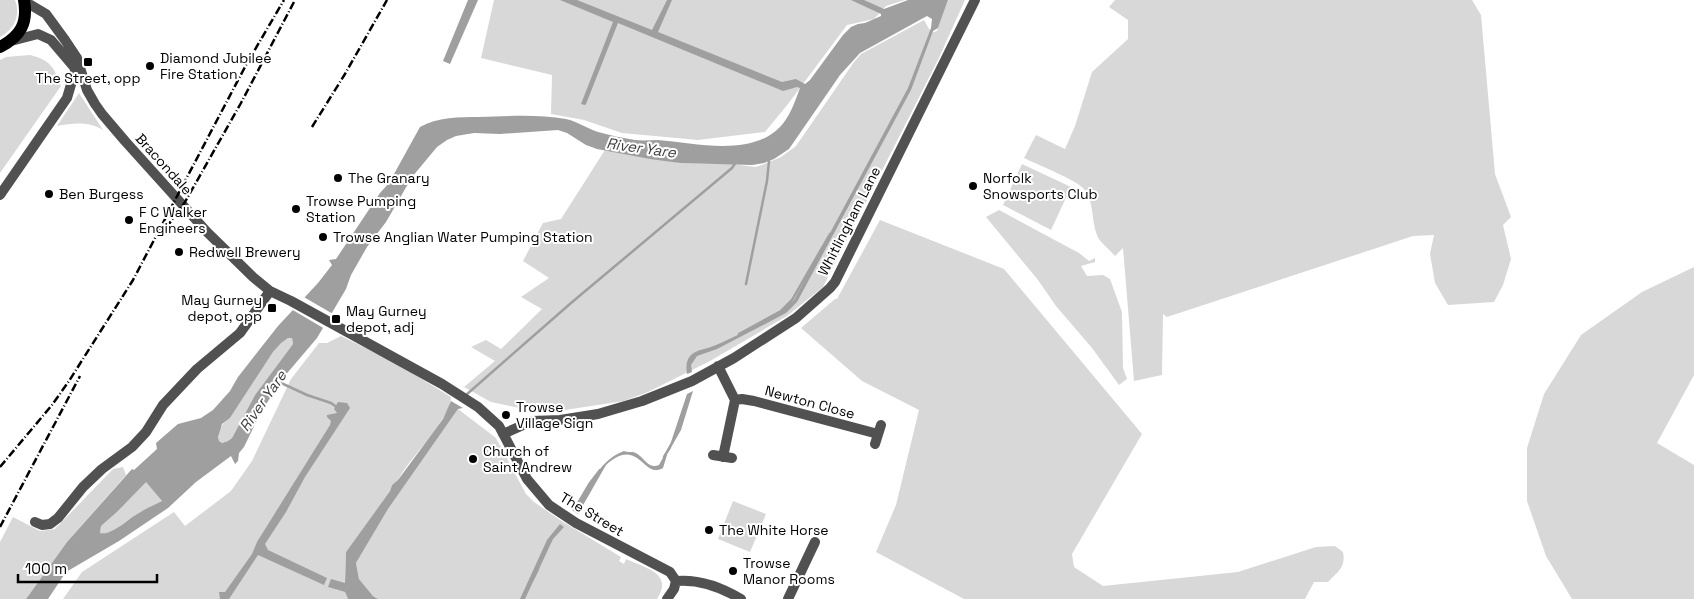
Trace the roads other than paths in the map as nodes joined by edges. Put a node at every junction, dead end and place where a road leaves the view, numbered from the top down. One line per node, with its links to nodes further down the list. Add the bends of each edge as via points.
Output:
1 (24, 0): 3 (main road, via 26,12 20,32); 4 (street, Bracondale, via 46,14 77,58)
2 (975, 0): 8 (street, Whitlingham Lane, via 835,282 796,318)
3 (5, 44): 4 (street, Bracondale, via 38,34 52,40)
4 (79, 73): 5 (street, via 67,98); 6 (street, Bracondale, via 102,114 125,141 207,232)
5 (0, 195)
6 (270, 291): 7 (street, Bracondale); 13 (street, via 240,333 197,369 132,447 83,487 58,518 50,524)
7 (337, 326): 10 (street, The Street, via 478,406)
8 (718, 366): 9 (street); 10 (street, Whitlingham Lane, via 642,401 598,414 532,421)
9 (735, 400): 11 (street, Newton Close, via 754,401); 12 (street, via 728,457)
10 (503, 434): 15 (street, The Street, via 527,479 560,513 668,571)
11 (878, 434)
12 (713, 454)
13 (35, 522)
14 (815, 542): 18 (street)
15 (676, 581): 16 (street); 17 (street, via 705,582)
16 (667, 599)
17 (742, 599)
18 (788, 599)

